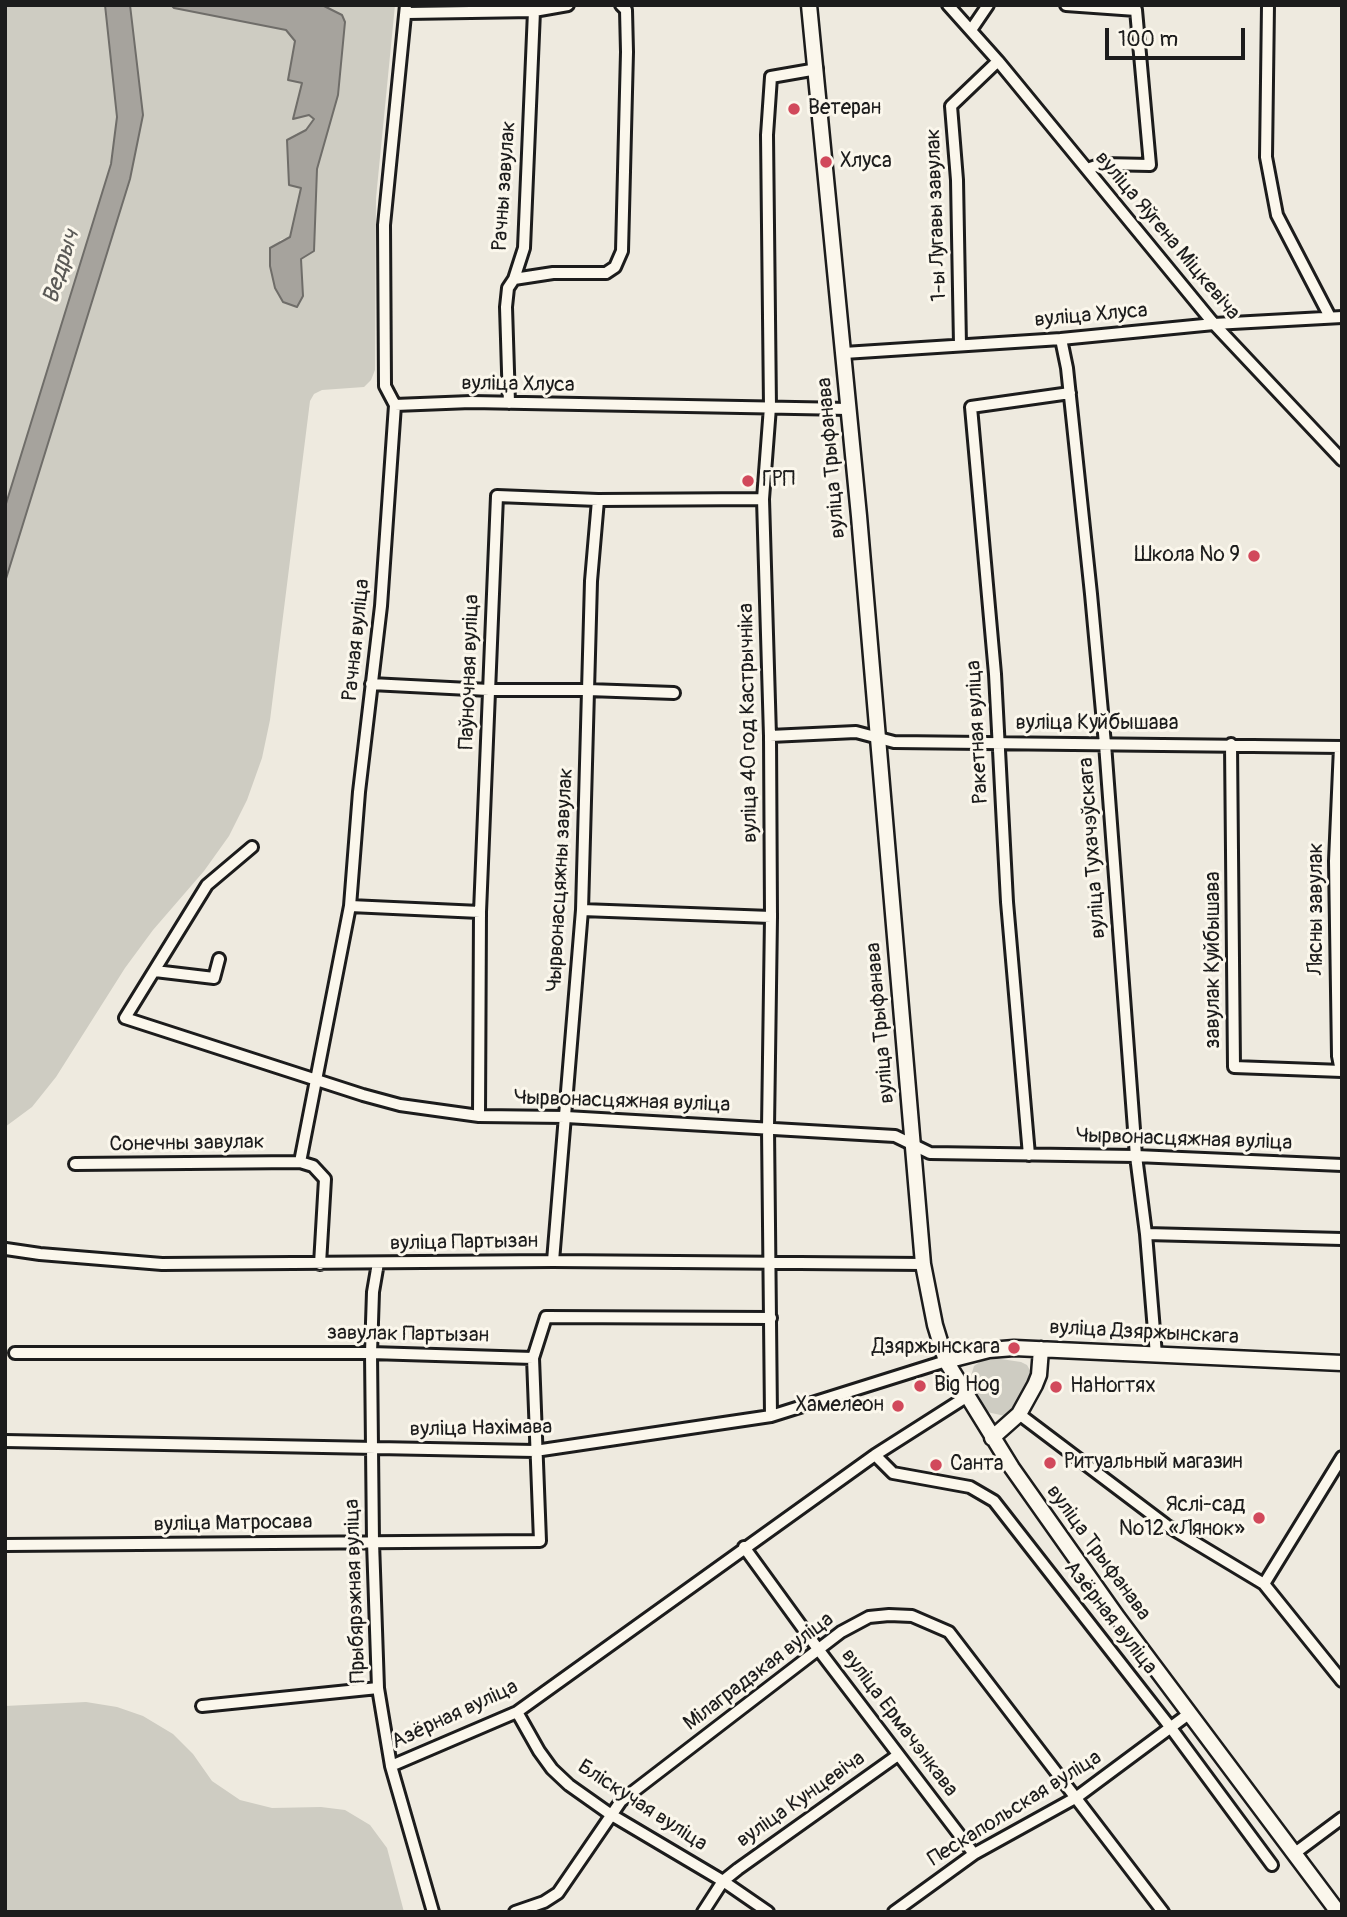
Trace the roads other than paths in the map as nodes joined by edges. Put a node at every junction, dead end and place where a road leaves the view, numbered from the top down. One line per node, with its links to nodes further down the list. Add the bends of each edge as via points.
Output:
1 (568, 5): 10 (street)
2 (621, 5): 15 (street, via 626,10 622,251 615,267 606,273)
3 (809, 5): 13 (street, вуліца Трыфанава)
4 (948, 5): 11 (street, вуліца Яўгена Міцкевіча)
5 (988, 5): 11 (street)
6 (1066, 5): 8 (street)
7 (1268, 5): 16 (street, via 1266,158 1276,215)
8 (1092, 6): 14 (street, via 1136,9 1150,165 1102,164)
9 (407, 9): 10 (street); 23 (street, Рачная вуліца, via 384,225 384,386)
10 (534, 11): 15 (street, Рачны завулак, via 524,248)
11 (971, 30): 12 (street, вуліца Яўгена Міцкевіча)
12 (998, 61): 14 (street, вуліца Яўгена Міцкевіча); 19 (street, 1-ы Лугавы завулак, via 951,106)
13 (817, 69): 20 (street, вуліца Трыфанава); 24 (street, вуліца 40 год Кастрычніка, via 771,77 766,135)
14 (1087, 169): 17 (street, вуліца Яўгена Міцкевіча)
15 (514, 279): 22 (street, Рачны завулак, via 506,307)
16 (1336, 317): 17 (street, вуліца Хлуса)
17 (1214, 324): 18 (street, вуліца Хлуса); 26 (street, вуліца Яўгена Міцкевіча)
18 (1061, 339): 19 (street, вуліца Хлуса); 21 (street, вуліца Тухачэўскага)
19 (960, 345): 20 (street, вуліца Хлуса)
20 (844, 353): 25 (street, вуліца Трыфанава)
21 (1070, 393): 35 (street, Ракетная вуліца, via 971,407); 36 (street, вуліца Тухачэўскага)
22 (509, 403): 23 (street, вуліца Хлуса); 24 (street, вуліца Хлуса)
23 (395, 405): 29 (street, Рачная вуліца)
24 (770, 407): 25 (street, вуліца Хлуса); 28 (street, вуліца 40 год Кастрычніка)
25 (849, 410): 34 (street, вуліца Трыфанава)
26 (1342, 460)
27 (598, 499): 28 (street, Паўночная вуліца); 30 (street, Паўночная вуліца, via 497,496); 31 (street, Чырвонасцяжны завулак)
28 (763, 499): 33 (street, вуліца 40 год Кастрычніка)
29 (371, 684): 30 (street); 40 (street, Рачная вуліца)
30 (489, 690): 31 (street); 42 (street, Паўночная вуліца)
31 (588, 690): 32 (street); 41 (street, Чырвонасцяжны завулак)
32 (674, 693)
33 (770, 736): 34 (street, вуліца Куйбышава, via 856,732); 43 (street, вуліца 40 год Кастрычніка)
34 (878, 738): 35 (street, вуліца Куйбышава); 51 (street, вуліца Трыфанава)
35 (997, 743): 36 (street, вуліца Куйбышава); 52 (street, Ракетная вуліца)
36 (1105, 744): 37 (street, вуліца Куйбышава); 53 (street, вуліца Тухачэўскага)
37 (1231, 744): 38 (street, вуліца Куйбышава); 46 (street, завулак Куйбышава, via 1234,1067)
38 (1341, 747): 46 (street, Лясны завулак, via 1335,861)
39 (252, 847): 45 (street, Чырвонасцяжная вуліца, via 207,885)
40 (350, 906): 42 (street); 47 (street, Рачная вуліца)
41 (582, 910): 43 (street); 49 (street, Чырвонасцяжны завулак)
42 (480, 912): 48 (street, Паўночная вуліца)
43 (771, 917): 50 (street, вуліца 40 год Кастрычніка)
44 (219, 959): 45 (street, via 214,978)
45 (155, 971): 47 (street, Чырвонасцяжная вуліца, via 125,1018)
46 (1341, 1071)
47 (314, 1079): 48 (street, Чырвонасцяжная вуліца, via 400,1105); 54 (street, Рачная вуліца)
48 (479, 1116): 49 (street, Чырвонасцяжная вуліца)
49 (566, 1117): 50 (street, Чырвонасцяжная вуліца); 60 (street, Чырвонасцяжны завулак)
50 (768, 1128): 51 (street, Чырвонасцяжная вуліца, via 895,1136); 62 (street, вуліца 40 год Кастрычніка)
51 (912, 1144): 52 (street, Чырвонасцяжная вуліца, via 930,1153); 64 (street, вуліца Трыфанава)
52 (1029, 1155): 53 (street, Чырвонасцяжная вуліца)
53 (1136, 1156): 56 (street, Чырвонасцяжная вуліца); 57 (street, вуліца Тухачэўскага)
54 (300, 1162): 55 (street, Сонечны завулак); 63 (street, via 313,1166 325,1179)
55 (75, 1164)
56 (1342, 1164)
57 (1146, 1234): 58 (street); 69 (street, вуліца Тухачэўскага)
58 (1342, 1238)
59 (6, 1249): 63 (street, вуліца Партызан, via 162,1264)
60 (553, 1261): 61 (street, вуліца Партызан); 62 (street, вуліца Партызан)
61 (377, 1263): 63 (street, вуліца Партызан); 68 (street, Прыбярэжная вуліца)
62 (768, 1263): 64 (street, вуліца Партызан); 65 (street, вуліца 40 год Кастрычніка)
63 (320, 1264)
64 (923, 1264): 71 (street, вуліца Трыфанава)
65 (771, 1318): 70 (street, via 546,1317); 75 (street, вуліца 40 год Кастрычніка)
66 (1041, 1349): 69 (street, вуліца Дзяржынскага); 71 (street, вуліца Дзяржынскага, via 989,1350); 74 (street, via 1039,1375)
67 (15, 1353): 68 (street, завулак Партызан)
68 (371, 1353): 70 (street, завулак Партызан); 78 (street, Прыбярэжная вуліца)
69 (1156, 1355): 72 (street, вуліца Дзяржынскага)
70 (533, 1357): 79 (street)
71 (946, 1361): 73 (street, вуліца Трыфанава); 75 (street, вуліца Нахімава)
72 (1342, 1363)
73 (966, 1397): 76 (street, вуліца Трыфанава); 80 (street, Азёрная вуліца)
74 (1020, 1414): 76 (street); 85 (street, via 1166,1525)
75 (771, 1416): 79 (street, вуліца Нахімава)
76 (992, 1438): 91 (street, вуліца Трыфанава, via 1118,1619)
77 (5, 1441): 78 (street, вуліца Нахімава)
78 (372, 1449): 79 (street, вуліца Нахімава); 82 (street, Прыбярэжная вуліца)
79 (536, 1451): 82 (street, вуліца Матросава, via 540,1541)
80 (875, 1455): 84 (street, Азёрная вуліца); 92 (street, Азёрная вуліца, via 893,1472 970,1487 994,1501)
81 (1342, 1457): 85 (street)
82 (373, 1542): 83 (street, вуліца Матросава); 88 (street, Прыбярэжная вуліца)
83 (5, 1545)
84 (744, 1547): 86 (street, вуліца Ермачэнкава); 90 (street, Азёрная вуліца)
85 (1264, 1584): 87 (street)
86 (818, 1649): 93 (street, вуліца Ермачэнкава); 95 (street, Мілаградзкая вуліца, via 869,1617 912,1616 949,1632); 96 (street, Мілаградзкая вуліца)
87 (1340, 1674)
88 (378, 1688): 89 (street); 94 (street, Прыбярэжная вуліца)
89 (202, 1706)
90 (517, 1712): 94 (street, Азёрная вуліца); 96 (street, Бліскучая вуліца, via 552,1769)
91 (1191, 1713): 92 (street, Пескапольская вуліца); 98 (street, вуліца Трыфанава)
92 (1171, 1728): 95 (street, Пескапольская вуліца); 100 (street, Азёрная вуліца)
93 (898, 1755): 99 (street, вуліца Ермачэнкава); 101 (street, вуліца Кунцевіча)
94 (391, 1766): 103 (street, Прыбярэжная вуліца)
95 (1077, 1797): 99 (street, Пескапольская вуліца); 102 (street, Мілаградзкая вуліца)
96 (610, 1814): 101 (street, Бліскучая вуліца); 104 (street, Мілаградзкая вуліца, via 558,1893)
97 (1342, 1818): 98 (street)
98 (1296, 1853): 108 (street, вуліца Трыфанава)
99 (974, 1854): 107 (street, Пескапольская вуліца)
100 (1272, 1865)
101 (723, 1881): 105 (street, вуліца Кунцевіча); 106 (street, Бліскучая вуліца)
102 (1158, 1910)
103 (433, 1912)
104 (515, 1912)
105 (704, 1912)
106 (768, 1912)
107 (894, 1912)
108 (1338, 1912)

